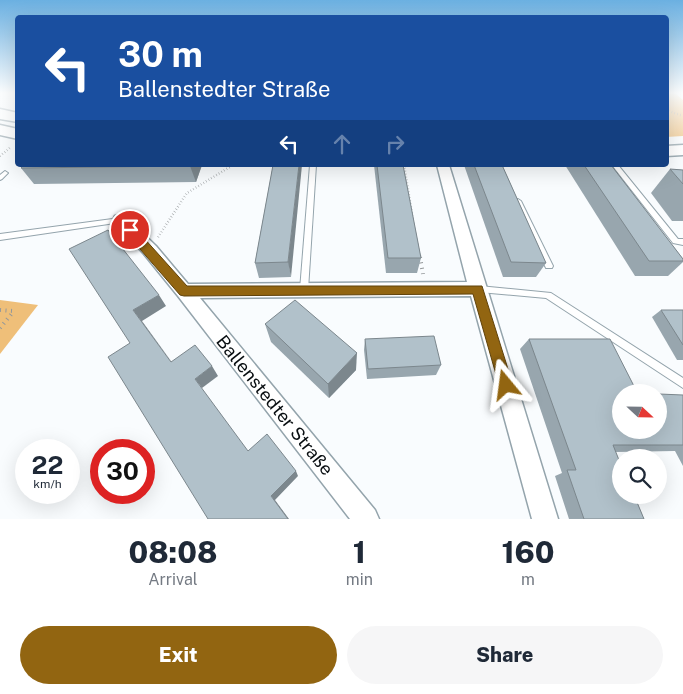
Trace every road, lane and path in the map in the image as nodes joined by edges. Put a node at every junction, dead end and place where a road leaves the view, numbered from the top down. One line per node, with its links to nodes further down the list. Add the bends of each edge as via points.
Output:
1 (0, 130): 2 (main road)
2 (15, 133)
3 (683, 150): 4 (main road)
4 (669, 151)
5 (230, 167): 17 (path, via 187,193)
6 (313, 167): 22 (lane)
7 (404, 167): 14 (path)
8 (444, 167): 21 (street)
9 (617, 167): 16 (lane, via 676,241)
10 (5, 173): 11 (lane)
11 (0, 178)
12 (513, 191): 19 (lane)
13 (120, 220): 15 (lane); 17 (street, Ballenstedter Straße)
14 (414, 222)
15 (0, 236)
16 (683, 242)
17 (150, 250): 23 (street, Ballenstedter Straße)
18 (419, 251): 20 (path)
19 (549, 266)
20 (426, 289): 21 (street); 22 (street)
21 (478, 289): 26 (lane, via 548,295); 28 (street)
22 (304, 290): 23 (street)
23 (184, 291): 27 (street, Ballenstedter Straße)
24 (0, 310): 25 (path, via 14,311)
25 (0, 328)
26 (683, 383)
27 (366, 519)
28 (546, 519)

